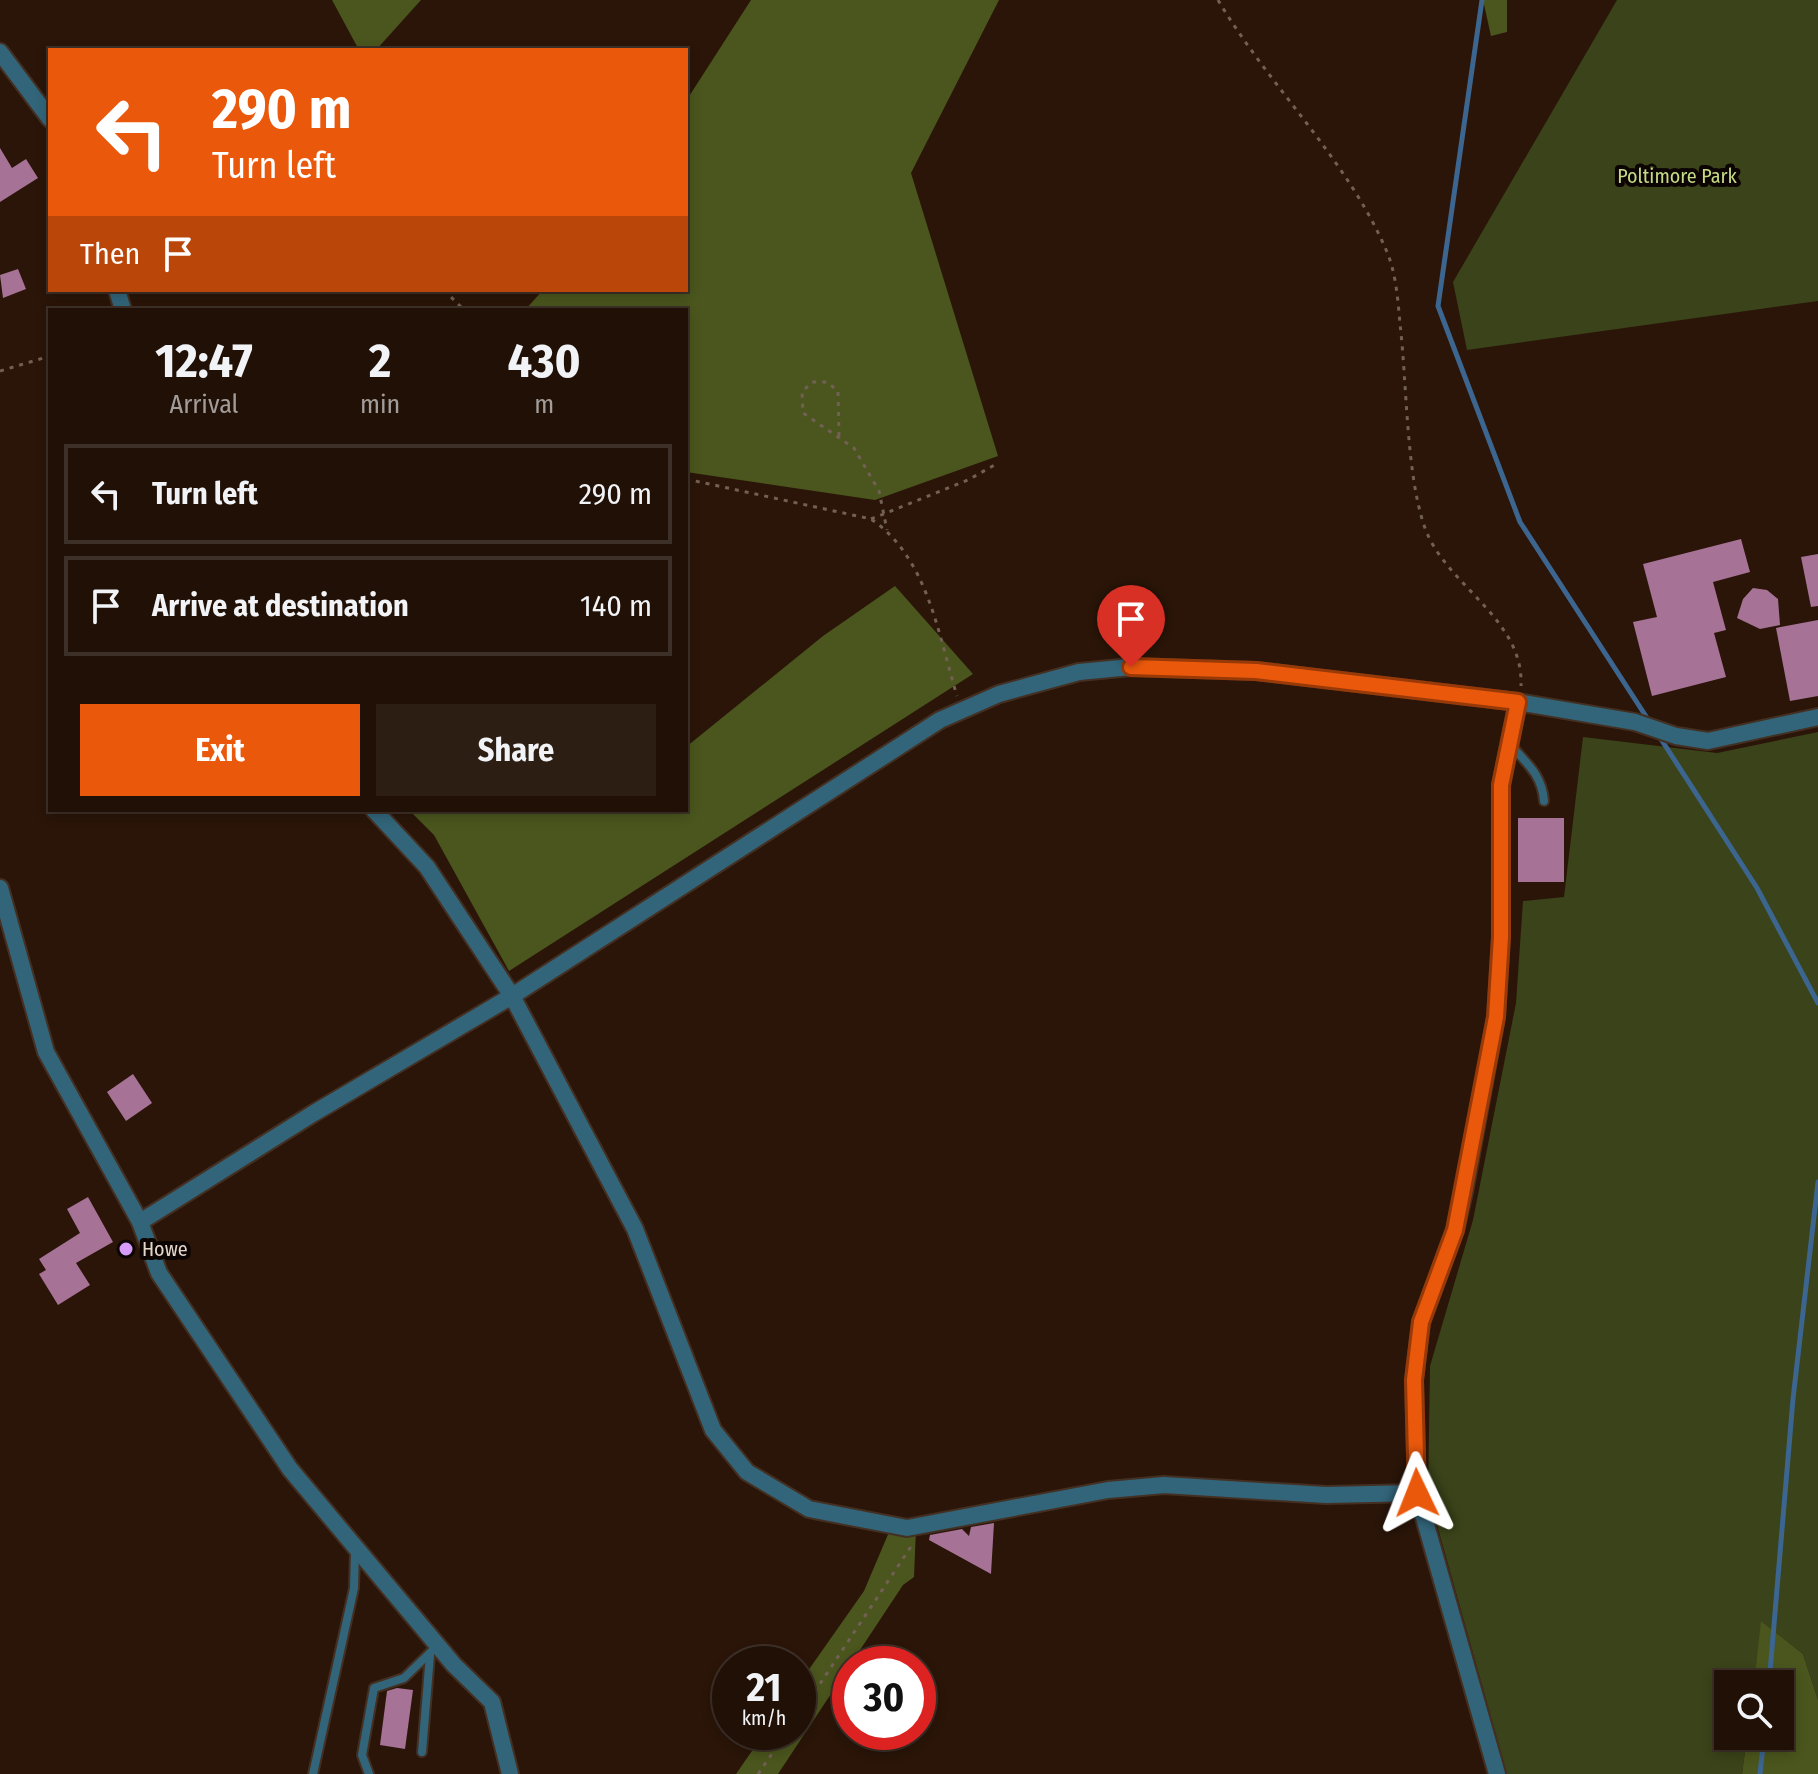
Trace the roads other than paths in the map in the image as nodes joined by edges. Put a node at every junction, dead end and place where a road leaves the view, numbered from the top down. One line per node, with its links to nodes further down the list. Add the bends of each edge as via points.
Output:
1 (0, 52): 2 (street)
2 (48, 116)
3 (1518, 702): 4 (street, via 1708,741); 5 (street); 9 (street, via 1256,671 1131,667 1079,672 999,694 940,720)
4 (1818, 717)
5 (1508, 742): 6 (lane, via 1536,771); 11 (street, via 1501,785 1496,1017 1455,1230 1421,1322 1414,1380)
6 (1544, 801)
7 (376, 812): 9 (street, via 427,867)
8 (0, 888): 10 (street, via 46,1052)
9 (512, 996): 10 (street); 11 (street, via 635,1229 713,1430 747,1472 809,1509 907,1528 1108,1490 1164,1485 1326,1495)
10 (140, 1222): 12 (street, via 159,1273 290,1469)
11 (1417, 1493): 18 (street)
12 (355, 1547): 13 (street); 15 (lane, via 354,1588)
13 (433, 1650): 14 (lane); 16 (lane, via 404,1678 374,1688 362,1755); 17 (street, via 492,1702)
14 (422, 1752)
15 (313, 1774)
16 (369, 1774)
17 (510, 1774)
18 (1497, 1774)

